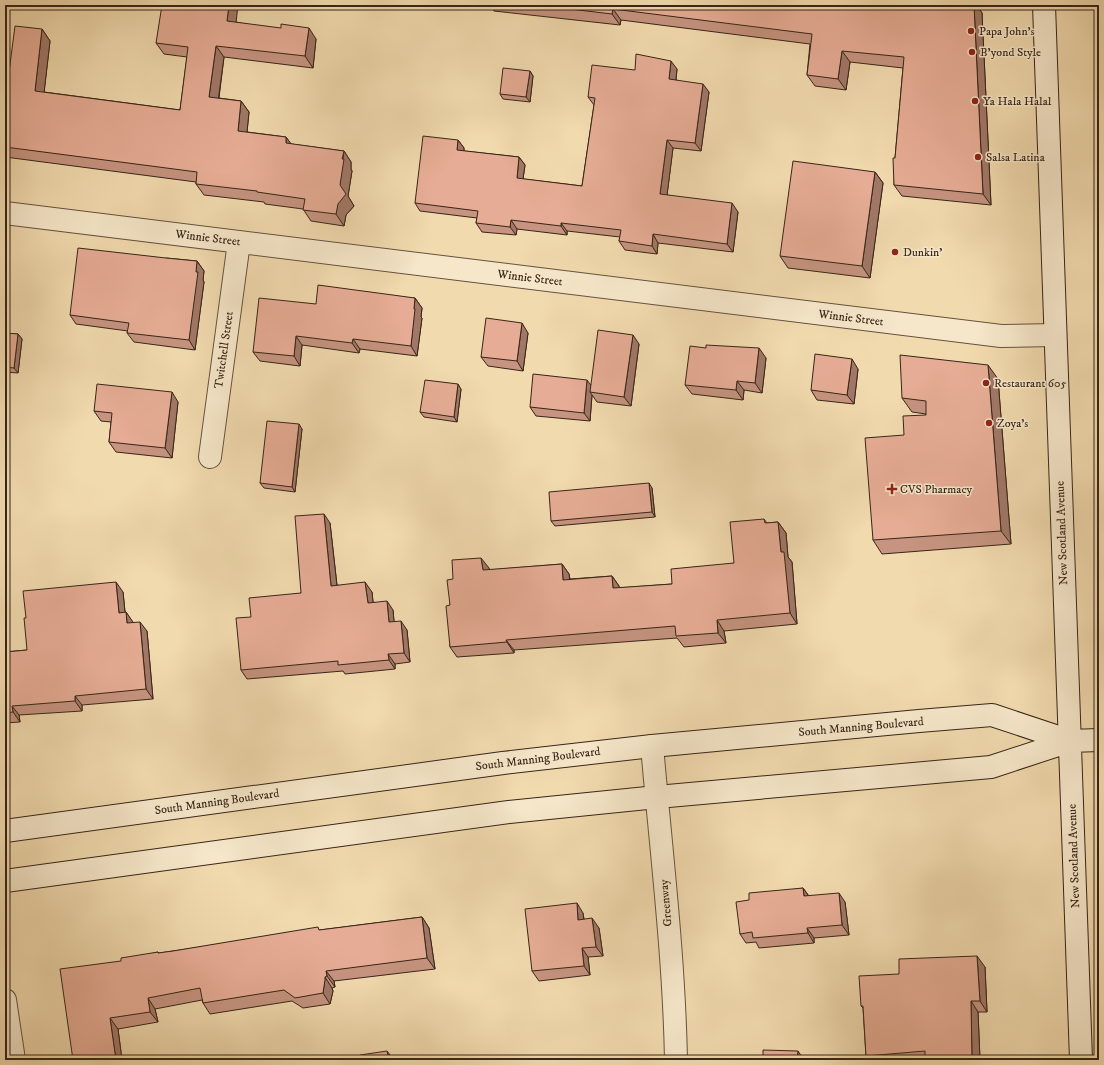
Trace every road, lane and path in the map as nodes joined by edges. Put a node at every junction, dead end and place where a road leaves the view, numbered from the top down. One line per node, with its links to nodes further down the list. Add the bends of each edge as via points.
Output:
1 (1044, 5): 4 (street, New Scotland Avenue)
2 (5, 213): 3 (street, Winnie Street)
3 (239, 242): 4 (street, Winnie Street, via 1001,336); 5 (street, Twitchell Street)
4 (1055, 335): 7 (street, New Scotland Avenue)
5 (210, 458)
6 (1099, 740): 7 (street, South Manning Boulevard)
7 (1070, 741): 8 (street, South Manning Boulevard, via 992,715); 9 (street, South Manning Boulevard, via 991,767); 15 (street, New Scotland Avenue)
8 (652, 746): 9 (street, Greenway); 10 (street, South Manning Boulevard, via 503,763)
9 (656, 797): 11 (street, South Manning Boulevard, via 501,813); 14 (street, Greenway, via 669,929)
10 (5, 831)
11 (5, 880)
12 (5, 1000): 13 (street)
13 (14, 1060)
14 (676, 1060)
15 (1081, 1060)

